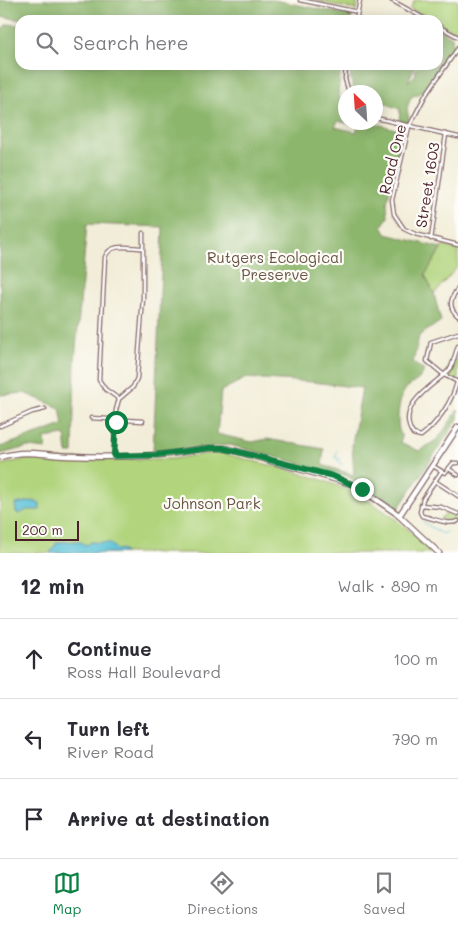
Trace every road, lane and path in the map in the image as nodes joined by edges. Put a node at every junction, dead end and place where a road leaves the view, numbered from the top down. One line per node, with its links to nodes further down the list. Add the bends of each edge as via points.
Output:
1 (300, 0): 4 (street)
2 (360, 0): 4 (street)
3 (391, 0): 6 (street)
4 (358, 12): 5 (street)
5 (357, 15)
6 (418, 15)
7 (443, 29): 8 (street)
8 (458, 37)
9 (458, 48): 11 (street, Road One)
10 (346, 70): 13 (street)
11 (443, 70)
12 (443, 70): 15 (street, Road One)
13 (347, 85)
14 (383, 120): 15 (street)
15 (409, 127): 16 (street); 19 (street, Road One, via 394,194 394,214 404,229)
16 (446, 134): 17 (street); 19 (street, Street 1603)
17 (458, 137)
18 (143, 233): 21 (street)
19 (431, 239): 20 (street, Road One)
20 (458, 245)
21 (143, 248): 29 (street, via 137,378 133,387); 29 (street, via 116,247 108,250 105,256 99,380)
22 (458, 288): 23 (street, via 451,301 452,310)
23 (458, 316)
24 (458, 333): 27 (street, via 430,344 427,361)
25 (458, 346): 26 (street)
26 (457, 357): 27 (street)
27 (444, 375): 28 (street); 28 (street, via 415,399 409,421 414,435 423,435 435,423 451,399)
28 (457, 382)
29 (119, 399): 32 (street)
30 (45, 409): 34 (street)
31 (91, 418): 32 (street)
32 (116, 420): 33 (street); 36 (street)
33 (143, 421)
34 (0, 426)
35 (458, 427): 39 (street)
36 (114, 456): 37 (street, via 67,456 30,451); 47 (street, via 229,449 348,482)
37 (0, 457)
38 (458, 463): 40 (street, via 453,463)
39 (432, 465): 41 (street); 47 (street)
40 (449, 469): 41 (street); 42 (street)
41 (441, 472): 43 (street)
42 (458, 475)
43 (435, 481): 44 (street); 45 (street)
44 (458, 496)
45 (421, 505): 46 (street, via 441,507); 48 (street, via 420,512 424,516 449,524)
46 (458, 514)
47 (399, 516): 49 (street)
48 (458, 521)
49 (438, 553)

